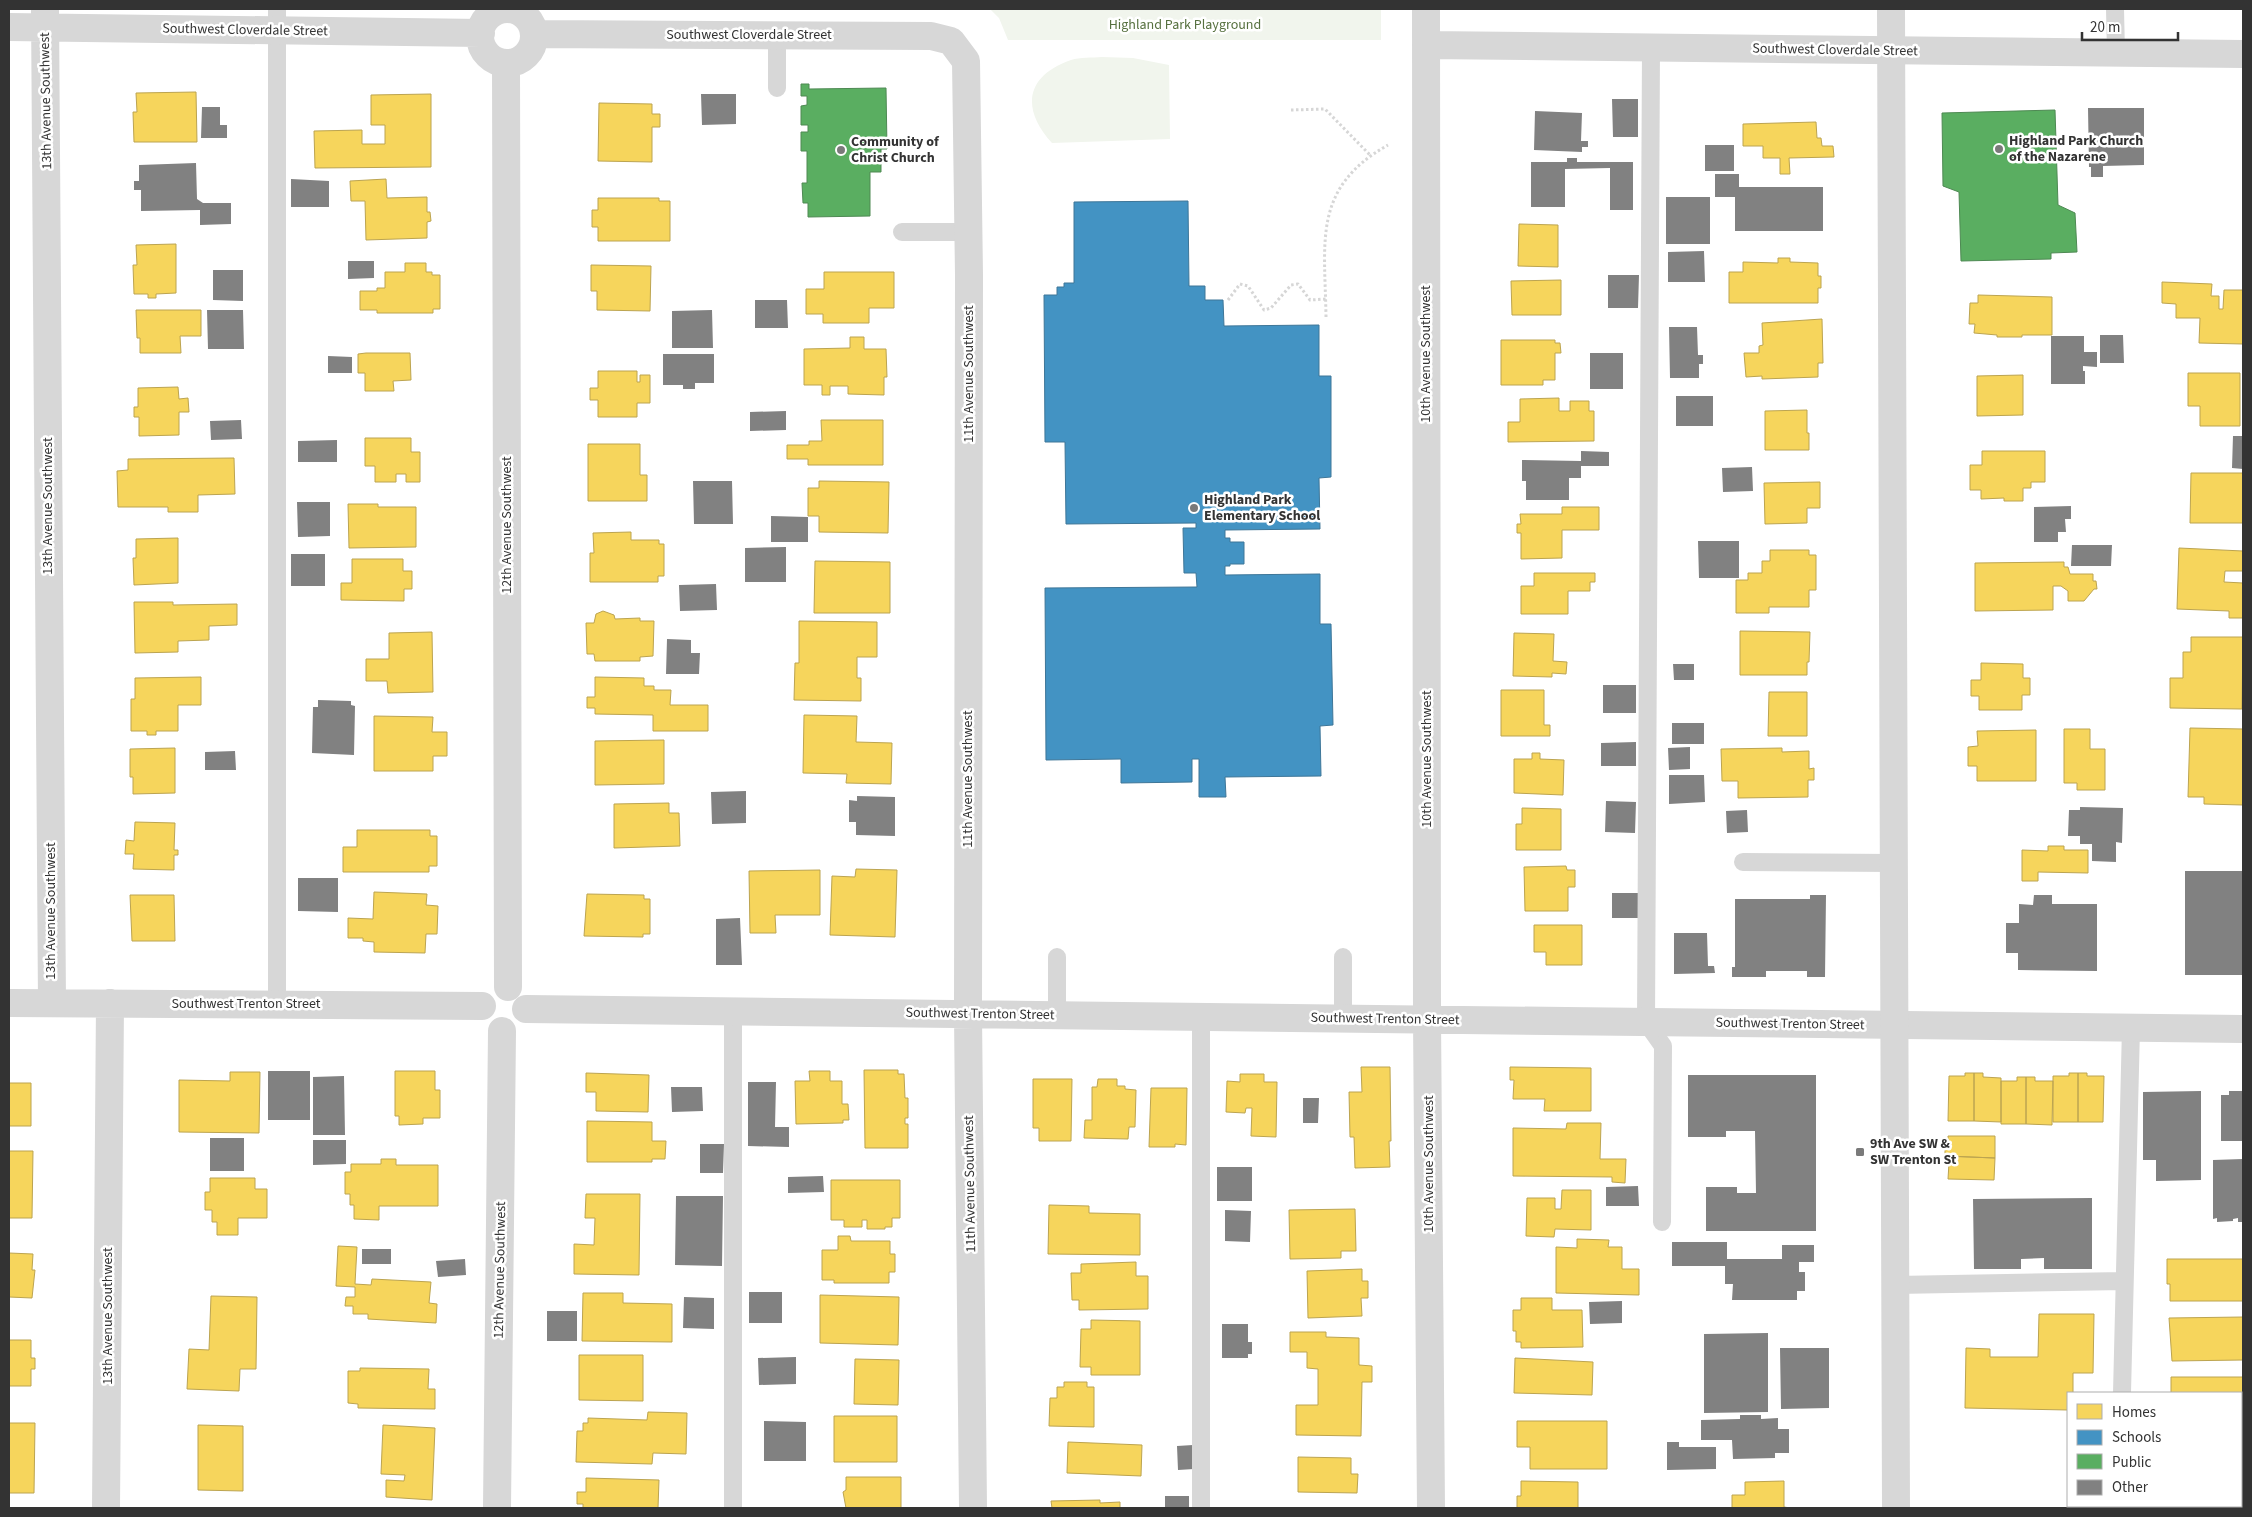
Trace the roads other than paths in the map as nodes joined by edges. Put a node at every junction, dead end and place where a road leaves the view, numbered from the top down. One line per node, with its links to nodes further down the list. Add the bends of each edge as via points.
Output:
1 (506, 9): 8 (street, via 487,18); 9 (street, via 526,16)
2 (1426, 9): 11 (street, 10th Avenue Southwest)
3 (1891, 9): 13 (street)
4 (2115, 9): 15 (lane)
5 (45, 18): 6 (street, Southwest Cloverdale Street); 7 (street, Southwest Cloverdale Street); 27 (street, 13th Avenue Southwest)
6 (277, 20): 8 (street, Southwest Cloverdale Street); 29 (lane)
7 (9, 27)
8 (481, 33): 17 (street, via 486,53)
9 (534, 34): 10 (street, Southwest Cloverdale Street); 17 (street, via 532,48 527,55)
10 (777, 35): 14 (street, Southwest Cloverdale Street, via 931,36 951,41); 18 (lane)
11 (1426, 45): 12 (street, Southwest Cloverdale Street); 37 (street, 10th Avenue Southwest)
12 (1651, 48): 13 (street, Southwest Cloverdale Street); 38 (lane)
13 (1892, 50): 15 (street, Southwest Cloverdale Street); 22 (street)
14 (959, 52): 20 (street, 11th Avenue Southwest, via 966,61 968,78)
15 (2116, 53): 16 (street, Southwest Cloverdale Street)
16 (2243, 54)
17 (506, 63): 25 (street, 12th Avenue Southwest)
18 (777, 88)
19 (902, 232): 20 (lane)
20 (968, 232): 33 (street, 11th Avenue Southwest)
21 (1743, 862): 22 (lane)
22 (1894, 863): 39 (street)
23 (1057, 956): 34 (lane)
24 (1343, 956): 36 (lane)
25 (508, 988): 30 (street, via 490,991); 31 (street, via 524,998)
26 (9, 1003): 27 (street, Southwest Trenton Street)
27 (52, 1003): 28 (street, Southwest Trenton Street)
28 (110, 1003): 29 (street, Southwest Trenton Street); 47 (street, 13th Avenue Southwest)
29 (277, 1004): 30 (street, Southwest Trenton Street)
30 (482, 1006): 42 (street, via 487,1024)
31 (526, 1009): 32 (street, Southwest Trenton Street); 42 (street, via 520,1025 514,1030)
32 (733, 1012): 33 (street, Southwest Trenton Street); 49 (lane)
33 (968, 1014): 34 (street, Southwest Trenton Street); 50 (street, 11th Avenue Southwest)
34 (1057, 1015): 35 (street, Southwest Trenton Street)
35 (1201, 1017): 36 (street, Southwest Trenton Street); 51 (lane)
36 (1343, 1018): 37 (street, Southwest Trenton Street)
37 (1428, 1019): 38 (street, Southwest Trenton Street); 52 (street, 10th Avenue Southwest)
38 (1646, 1022): 39 (street, Southwest Trenton Street); 43 (lane, via 1663,1046)
39 (1895, 1026): 40 (street, Southwest Trenton Street); 45 (street)
40 (2131, 1028): 41 (street, Southwest Trenton Street); 44 (lane)
41 (2243, 1029)
42 (502, 1031): 48 (street, 12th Avenue Southwest)
43 (1662, 1222)
44 (2124, 1281): 45 (lane); 46 (lane)
45 (1896, 1285): 53 (street)
46 (2122, 1392)
47 (106, 1508)
48 (497, 1508)
49 (733, 1508)
50 (973, 1508)
51 (1202, 1508)
52 (1431, 1508)
53 (1896, 1508)

